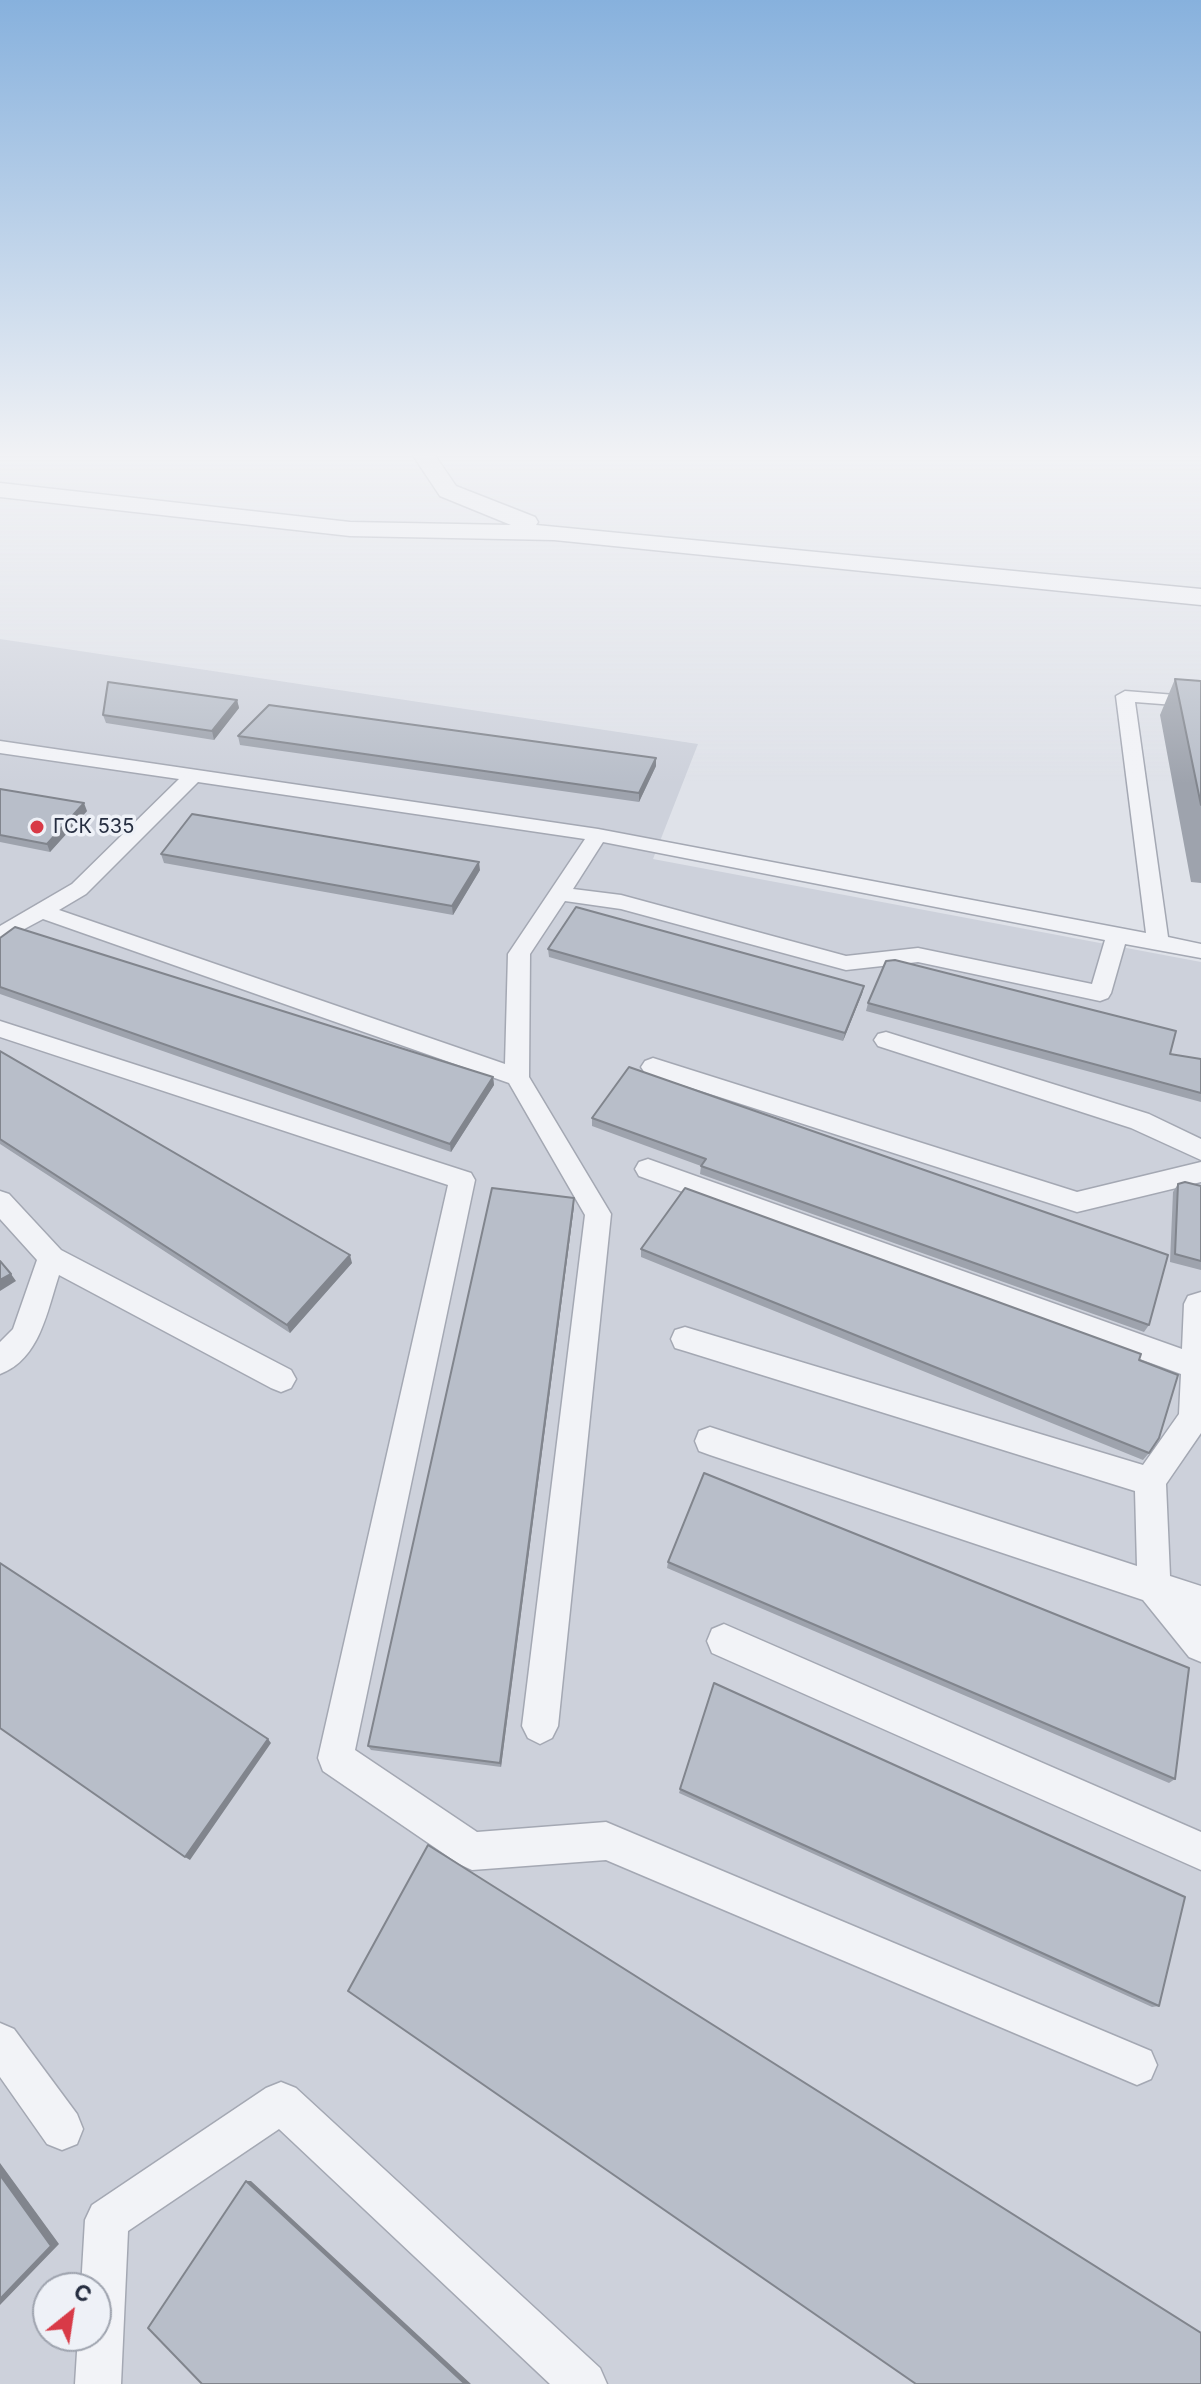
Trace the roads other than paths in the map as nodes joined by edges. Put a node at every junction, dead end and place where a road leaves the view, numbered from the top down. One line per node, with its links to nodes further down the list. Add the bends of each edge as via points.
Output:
1 (850, 562): 2 (street)
2 (1201, 597)
3 (1201, 702): 11 (lane, via 1125,696)
4 (0, 747): 5 (lane)
5 (194, 775): 6 (lane); 8 (lane, via 79,889)
6 (598, 835): 7 (lane); 10 (lane)
7 (559, 894): 10 (lane, via 621,902 846,963 918,955 1100,993); 16 (lane, via 519,954)
8 (40, 911): 9 (lane); 16 (lane)
9 (0, 935)
10 (1117, 935): 11 (lane)
11 (1158, 943): 12 (lane)
12 (1201, 951)
13 (0, 1029): 37 (lane, via 462,1180 336,1758 472,1851 606,1841)
14 (886, 1040): 17 (lane, via 1140,1121)
15 (653, 1067): 19 (lane, via 1077,1202)
16 (517, 1077): 34 (lane, via 598,1214)
17 (1201, 1150)
18 (648, 1169): 25 (lane)
19 (1201, 1172)
20 (0, 1201): 21 (lane)
21 (51, 1258): 24 (lane, via 25,1336); 26 (lane)
22 (1201, 1304): 25 (lane)
23 (685, 1339): 29 (lane)
24 (0, 1361)
25 (1196, 1367): 27 (lane)
26 (281, 1379)
27 (1197, 1420): 29 (lane)
28 (710, 1441): 30 (lane)
29 (1150, 1481): 30 (lane)
30 (1154, 1588): 31 (lane); 33 (lane)
31 (1201, 1603)
32 (724, 1641): 35 (lane)
33 (1201, 1645)
34 (540, 1726)
35 (1201, 1851)
36 (0, 2043): 38 (lane)
37 (1137, 2065)
38 (62, 2129)
39 (98, 2384): 40 (lane, via 107,2220 281,2103)
40 (584, 2384)

